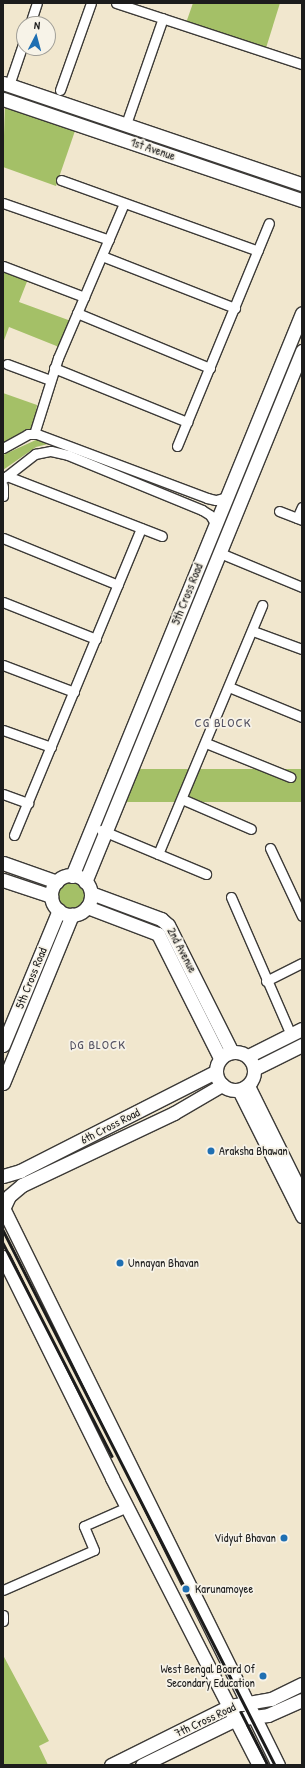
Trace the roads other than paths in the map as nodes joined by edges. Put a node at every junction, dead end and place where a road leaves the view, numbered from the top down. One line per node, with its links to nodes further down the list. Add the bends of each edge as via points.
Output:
1 (37, 3): 4 (street)
2 (91, 3): 9 (street)
3 (116, 3): 5 (street)
4 (33, 16)
5 (162, 18): 7 (street); 11 (street)
6 (18, 56): 8 (street)
7 (302, 64)
8 (6, 84): 11 (street)
9 (60, 90)
10 (3, 100): 14 (street, 1st Avenue)
11 (126, 124): 13 (street)
12 (61, 180): 16 (street)
13 (302, 184)
14 (302, 200)
15 (3, 203): 18 (street)
16 (124, 203): 18 (street); 19 (street)
17 (269, 223): 19 (street)
18 (109, 240): 20 (street)
19 (258, 251): 23 (street)
20 (102, 256): 22 (street); 23 (street)
21 (3, 266): 22 (street)
22 (84, 297): 24 (street)
23 (235, 308): 29 (street)
24 (77, 313): 28 (street); 29 (street)
25 (302, 313): 42 (street, 5th Cross Road)
26 (302, 351): 50 (street, 5th Cross Road)
27 (7, 364): 30 (street)
28 (54, 368): 30 (street); 31 (street)
29 (210, 368): 31 (street)
30 (50, 380): 32 (street)
31 (187, 422): 34 (street)
32 (34, 434): 33 (street); 35 (street, via 28,434)
33 (53, 438): 36 (street); 37 (street)
34 (177, 446)
35 (3, 448)
36 (51, 451): 38 (street, via 35,454); 39 (street)
37 (138, 471): 39 (street); 42 (street, via 207,498 216,500)
38 (5, 478): 47 (street)
39 (134, 482): 46 (street, via 202,510 210,515)
40 (3, 486): 41 (street)
41 (3, 496)
42 (227, 497): 46 (street, 5th Cross Road)
43 (302, 507): 45 (street)
44 (279, 511): 45 (street)
45 (300, 519)
46 (216, 525): 55 (street, 5th Cross Road)
47 (142, 528): 48 (street); 51 (street)
48 (162, 536)
49 (3, 538): 51 (street)
50 (220, 553): 52 (street); 56 (street, 5th Cross Road)
51 (118, 585): 58 (street)
52 (302, 587)
53 (3, 602): 58 (street)
54 (262, 605): 57 (street)
55 (182, 607): 56 (street); 71 (street, 5th Cross Road)
56 (195, 613): 73 (street, 5th Cross Road)
57 (253, 631): 59 (street); 61 (street)
58 (96, 639): 62 (street)
59 (302, 649)
60 (3, 665): 62 (street)
61 (229, 687): 63 (street); 65 (street)
62 (74, 692): 66 (street)
63 (302, 717)
64 (3, 730): 66 (street)
65 (206, 743): 67 (street); 69 (street)
66 (51, 747): 70 (street)
67 (290, 777)
68 (3, 794): 70 (street)
69 (182, 799): 72 (street); 76 (street)
70 (28, 803): 74 (street)
71 (92, 828): 73 (street); 79 (street, 5th Cross Road)
72 (251, 829)
73 (106, 832): 76 (street); 82 (street, 5th Cross Road)
74 (14, 835)
75 (270, 848): 88 (street)
76 (158, 854): 78 (street)
77 (3, 864): 81 (street)
78 (206, 874)
79 (72, 876): 81 (street); 82 (street)
80 (3, 880): 83 (street)
81 (56, 882): 83 (street)
82 (88, 888): 85 (street); 94 (street, 2nd Avenue, via 167,924)
83 (52, 896): 86 (street)
84 (231, 897): 90 (street)
85 (87, 907): 87 (street); 96 (street, 2nd Avenue, via 158,934)
86 (59, 910): 87 (street); 92 (street, 5th Cross Road)
87 (72, 915): 99 (street)
88 (302, 916)
89 (302, 963): 90 (street)
90 (266, 981): 91 (street)
91 (297, 1032): 95 (street)
92 (3, 1045)
93 (302, 1045): 97 (street)
94 (232, 1052): 95 (street); 96 (street)
95 (248, 1056): 97 (street)
96 (220, 1058): 98 (street)
97 (254, 1069): 101 (street, via 253,1079)
98 (216, 1072): 100 (street); 102 (street, 6th Cross Road)
99 (3, 1083)
100 (222, 1085): 101 (street, via 231,1090); 103 (street, via 174,1113)
101 (243, 1088): 105 (street); 107 (street)
102 (106, 1128): 103 (street); 104 (street, 6th Cross Road, via 20,1172)
103 (112, 1141): 106 (street, via 14,1189)
104 (3, 1176)
105 (302, 1195)
106 (3, 1209): 115 (street)
107 (302, 1216)
108 (3, 1256): 109 (street)
109 (127, 1507): 110 (street, via 84,1526 94,1550); 116 (street)
110 (3, 1590)
111 (3, 1615): 112 (street)
112 (3, 1621)
113 (302, 1684): 115 (street, 7th Cross Road, via 270,1699)
114 (302, 1700): 117 (street, 7th Cross Road, via 275,1713)
115 (247, 1702): 116 (street, 7th Cross Road); 117 (street)
116 (230, 1706): 118 (street); 119 (street, 7th Cross Road)
117 (254, 1716): 118 (street, 7th Cross Road); 122 (street)
118 (236, 1719): 120 (street, 7th Cross Road); 121 (street)
119 (111, 1765)
120 (142, 1765)
121 (259, 1765)
122 (278, 1765)

